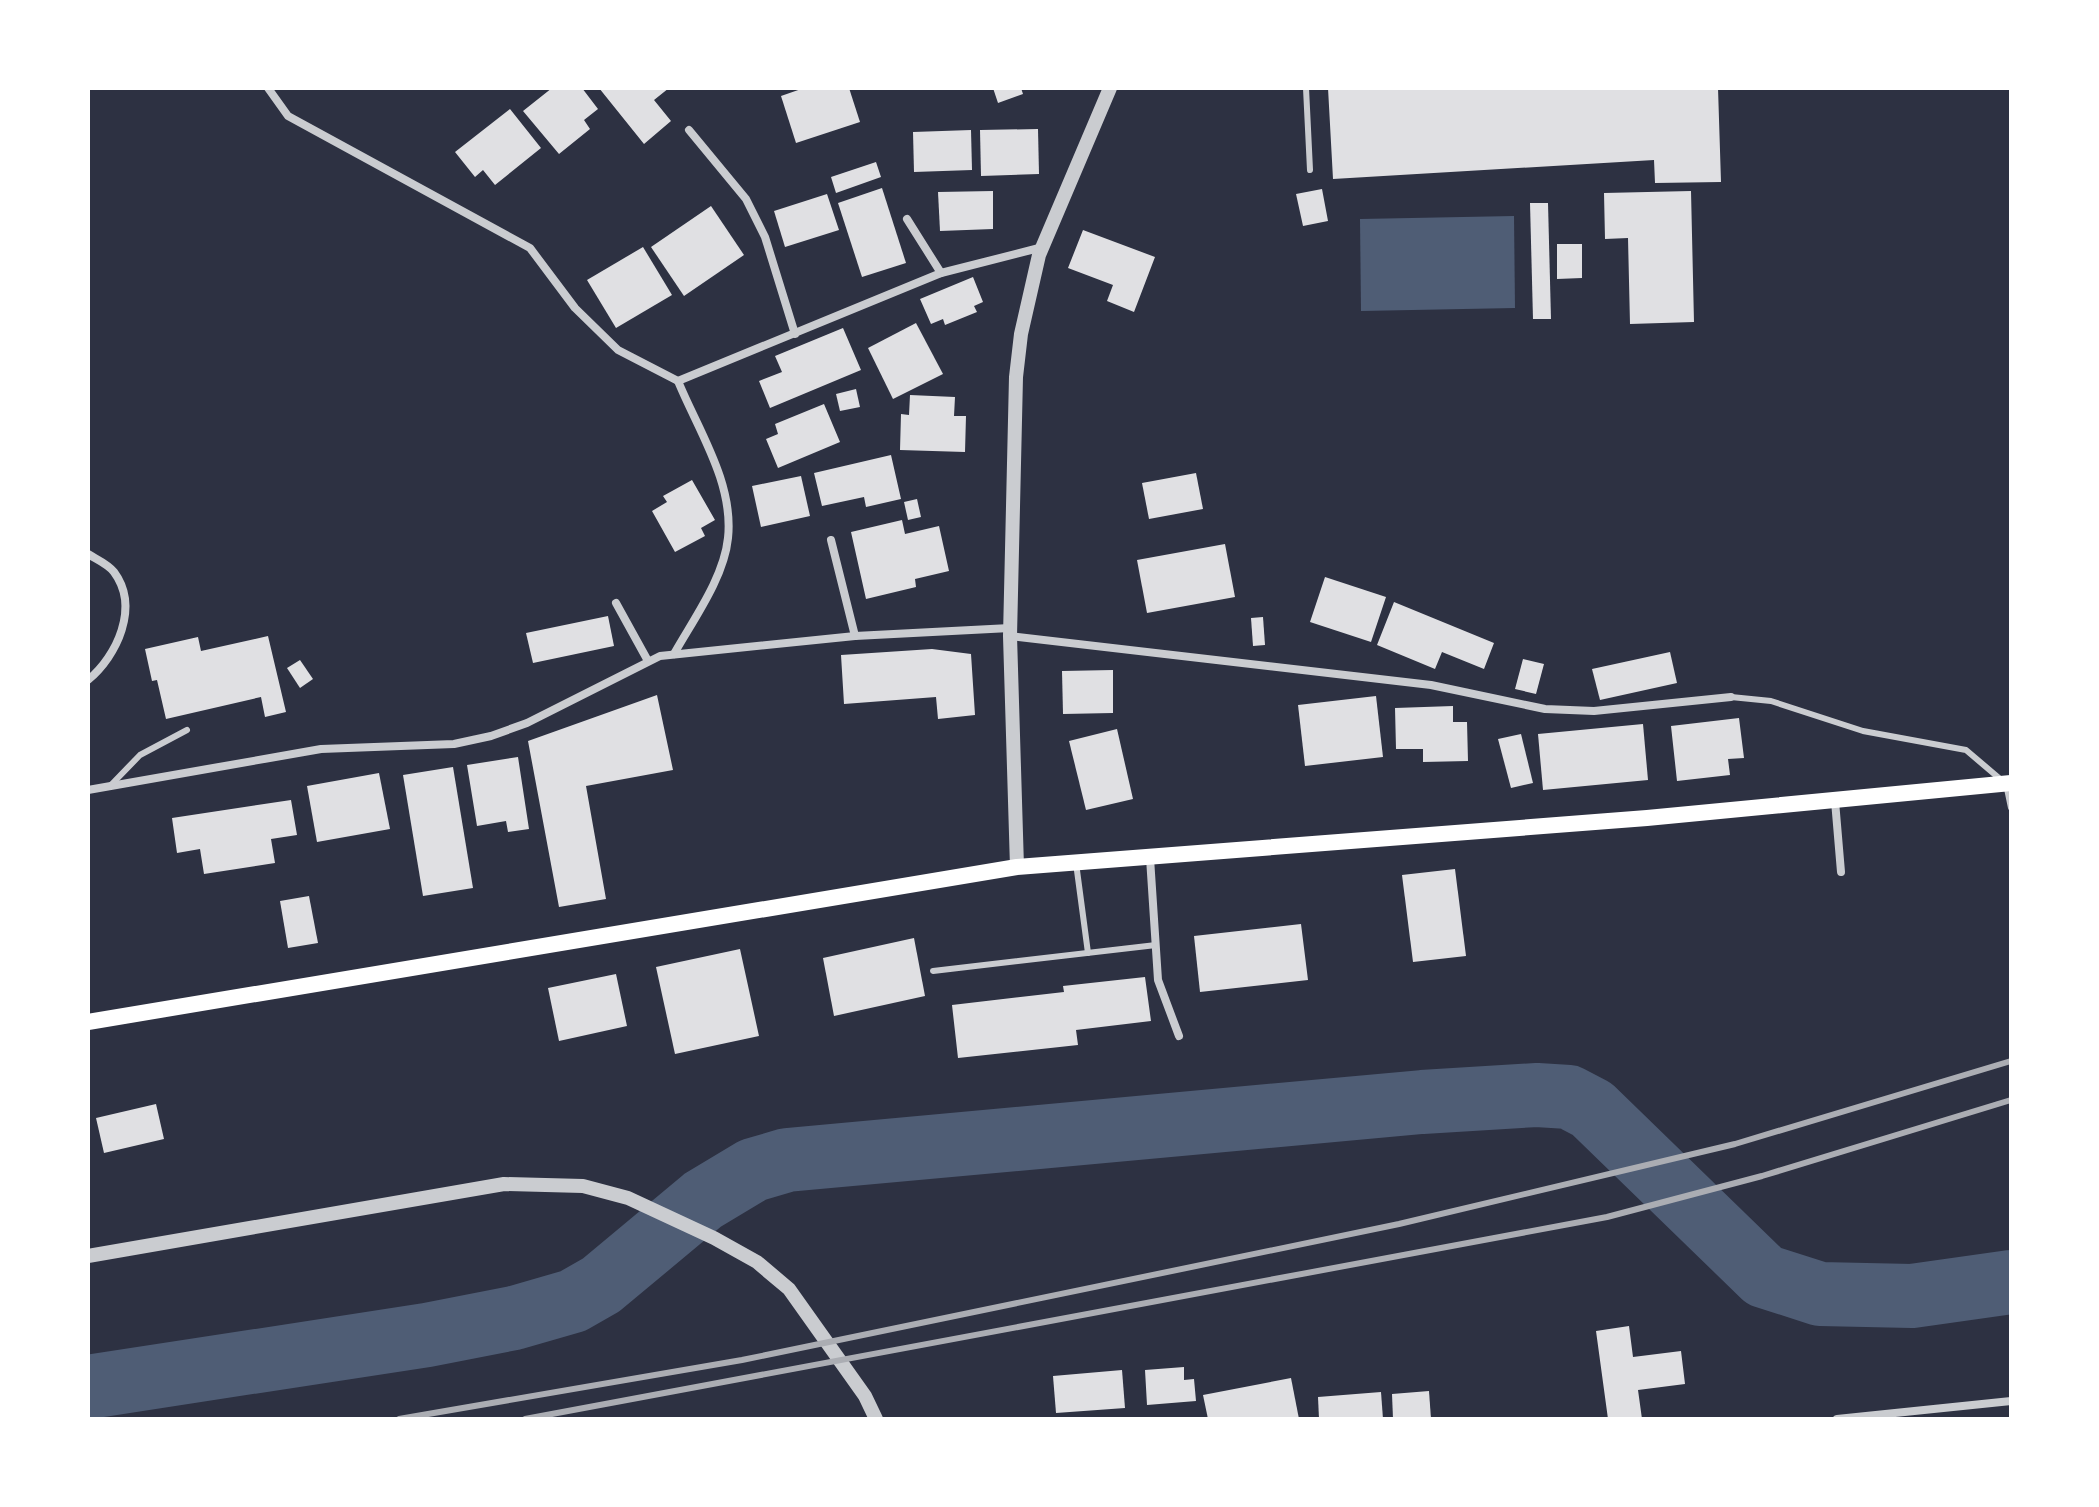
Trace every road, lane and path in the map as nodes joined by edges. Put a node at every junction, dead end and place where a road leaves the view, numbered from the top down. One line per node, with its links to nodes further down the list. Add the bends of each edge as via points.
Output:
1 (268, 88): 10 (street, via 288,116 530,248 575,308 618,350)
2 (1110, 88): 7 (street)
3 (1306, 88): 5 (lane)
4 (689, 130): 9 (street, via 746,199 765,237)
5 (1310, 170)
6 (907, 219): 8 (street)
7 (1043, 247): 8 (street); 14 (street, via 1016,377)
8 (941, 273): 9 (street)
9 (795, 334): 10 (street)
10 (678, 381): 16 (street, via 719,474 729,529 714,581)
11 (831, 540): 15 (street)
12 (88, 554): 18 (street, via 114,572 125,611 114,651)
13 (616, 603): 17 (street)
14 (1010, 632): 15 (street); 19 (street, via 1431,685 1545,709 1594,711); 28 (street)
15 (855, 636): 16 (street)
16 (674, 654): 17 (street)
17 (648, 661): 22 (street, via 491,736 454,744 321,749)
18 (88, 680)
19 (1731, 697): 21 (lane, via 1771,701 1863,731 1966,750)
20 (187, 730): 22 (lane, via 140,755)
21 (2008, 784): 24 (main road); 25 (lane)
22 (111, 785): 23 (street)
23 (88, 790)
24 (1835, 801): 26 (main road); 29 (street)
25 (2011, 808)
26 (1150, 858): 27 (main road); 30 (street)
27 (1076, 863): 28 (main road); 31 (lane)
28 (1017, 867): 33 (main road)
29 (1841, 872)
30 (1156, 945): 31 (lane); 34 (street, via 1158,980)
31 (1088, 953): 32 (lane)
32 (933, 971)
33 (88, 1022)
34 (1179, 1036)
35 (88, 1256): 37 (street, via 504,1184 583,1186 628,1198 757,1262 789,1289)
36 (2011, 1401): 38 (street)
37 (876, 1419)
38 (1837, 1419)

